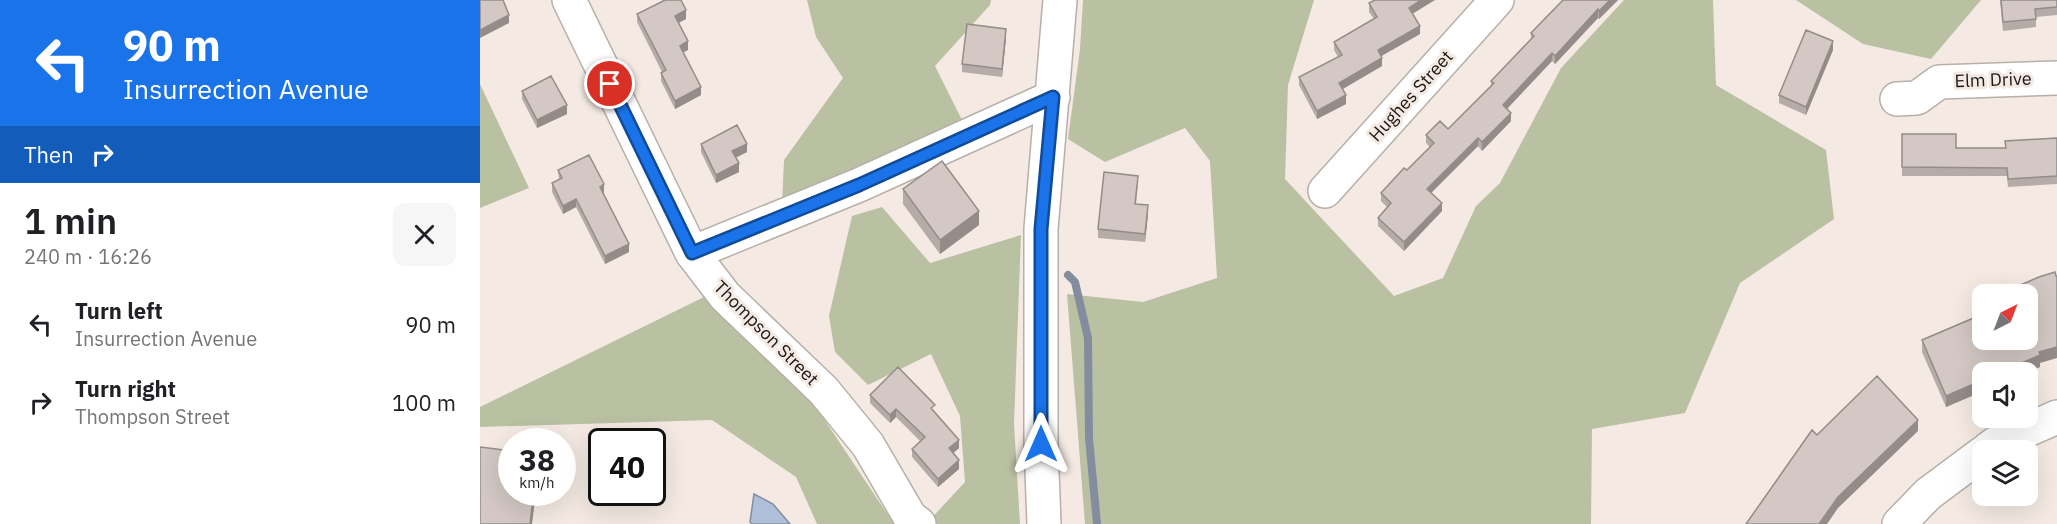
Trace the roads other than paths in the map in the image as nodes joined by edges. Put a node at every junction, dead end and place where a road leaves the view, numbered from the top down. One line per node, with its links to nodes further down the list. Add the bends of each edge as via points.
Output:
1 (569, 0): 8 (street, Thompson Street)
2 (1060, 0): 5 (street)
3 (1497, 0): 7 (street, Hughes Street)
4 (2057, 78): 6 (street, Elm Drive, via 1939,82 1917,98)
5 (1053, 97): 8 (street, via 859,185); 13 (street, via 1041,229)
6 (1897, 99)
7 (1325, 191)
8 (692, 253): 12 (street, Thompson Street, via 725,296 824,392 868,445 910,516)
9 (2057, 417): 10 (street)
10 (2004, 440)
11 (1972, 461): 14 (street, via 1928,494)
12 (919, 524)
13 (1044, 524)
14 (1899, 524)

